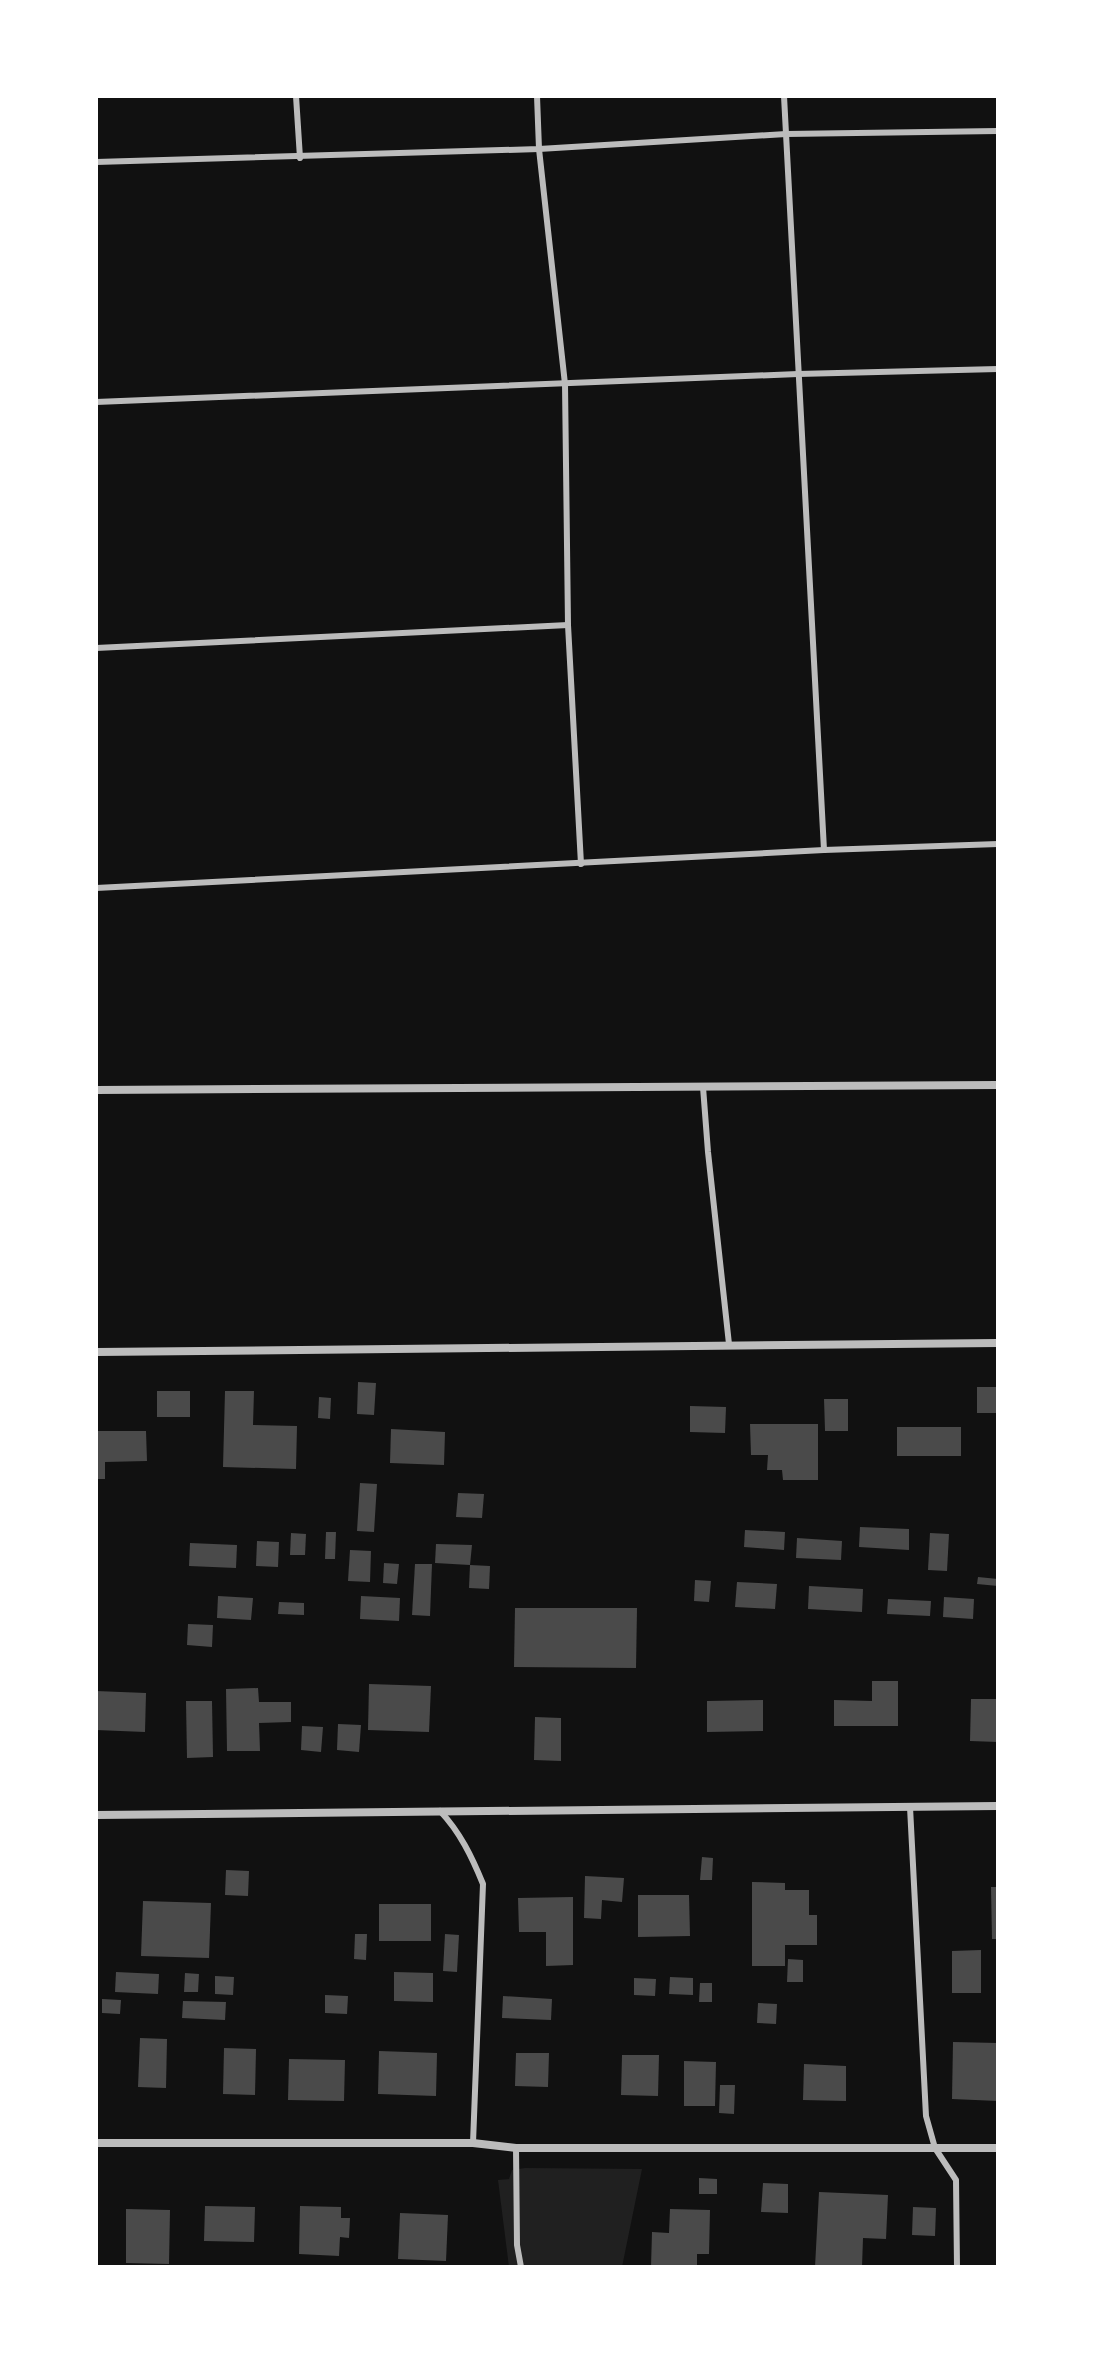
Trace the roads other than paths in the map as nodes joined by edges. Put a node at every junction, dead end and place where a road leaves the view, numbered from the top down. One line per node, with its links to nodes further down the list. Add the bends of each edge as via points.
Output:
1 (296, 96): 7 (lane)
2 (537, 96): 6 (lane)
3 (784, 96): 5 (lane)
4 (998, 131): 5 (lane)
5 (786, 134): 6 (lane); 10 (lane)
6 (539, 149): 7 (lane); 11 (lane)
7 (300, 158): 8 (lane)
8 (96, 162)
9 (998, 369): 10 (lane)
10 (798, 374): 11 (lane); 16 (lane)
11 (565, 384): 12 (lane); 13 (lane)
12 (96, 402)
13 (568, 625): 14 (lane); 17 (lane)
14 (96, 648)
15 (998, 844): 16 (lane)
16 (824, 850): 17 (lane)
17 (581, 864): 18 (lane)
18 (96, 888)
19 (998, 1085): 20 (street)
20 (703, 1087): 21 (street); 23 (lane)
21 (96, 1090)
22 (998, 1343): 23 (street)
23 (729, 1344): 24 (street)
24 (96, 1352)
25 (998, 1806): 26 (street)
26 (910, 1807): 27 (street); 32 (lane, via 926,2116)
27 (438, 1810): 28 (street); 30 (lane, via 466,1846 483,1884)
28 (96, 1815)
29 (96, 2143): 30 (street)
30 (473, 2143): 31 (street)
31 (516, 2148): 32 (street); 34 (lane)
32 (935, 2148): 33 (street); 35 (lane, via 956,2180)
33 (998, 2148)
34 (521, 2267)
35 (957, 2267)

